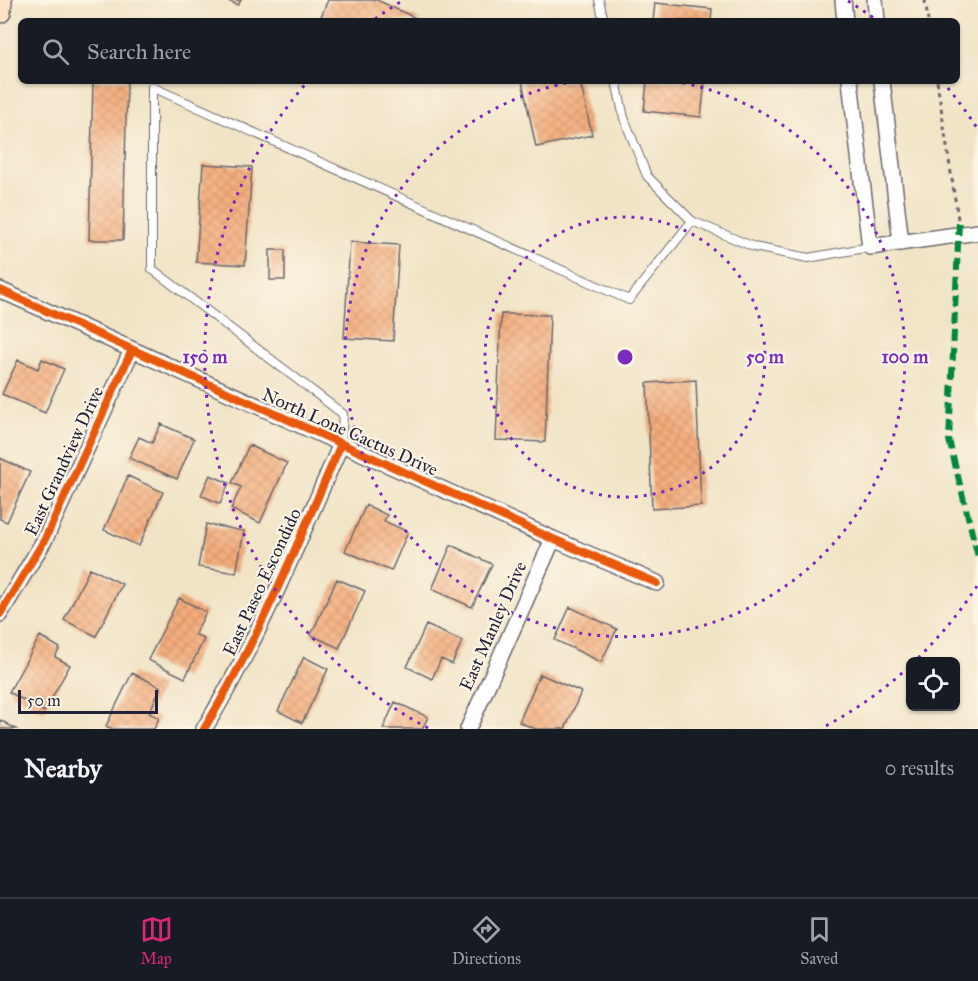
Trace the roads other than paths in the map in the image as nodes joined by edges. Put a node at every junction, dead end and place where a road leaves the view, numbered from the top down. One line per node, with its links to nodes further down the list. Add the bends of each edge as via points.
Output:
1 (1, 0): 5 (main road)
2 (599, 0): 6 (lane)
3 (843, 0): 7 (street)
4 (875, 0): 8 (street)
5 (0, 12)
6 (603, 18)
7 (845, 18)
8 (877, 18)
9 (617, 84): 12 (lane, via 624,118 647,176)
10 (850, 84): 15 (street)
11 (882, 84): 14 (street)
12 (692, 221): 15 (lane, via 754,247 808,258); 18 (lane, via 629,300 152,87 152,269 344,414)
13 (978, 232): 14 (street)
14 (901, 243): 15 (street)
15 (870, 247)
16 (0, 290): 17 (street, North Lone Cactus Drive)
17 (132, 350): 18 (street, North Lone Cactus Drive); 21 (street, East Grandview Drive, via 45,539)
18 (341, 444): 19 (street, North Lone Cactus Drive); 22 (street, East Paseo Escondido, via 270,605)
19 (553, 539): 20 (street, North Lone Cactus Drive); 23 (street, East Manley Drive)
20 (657, 583)
21 (0, 614)
22 (204, 729)
23 (468, 729)

